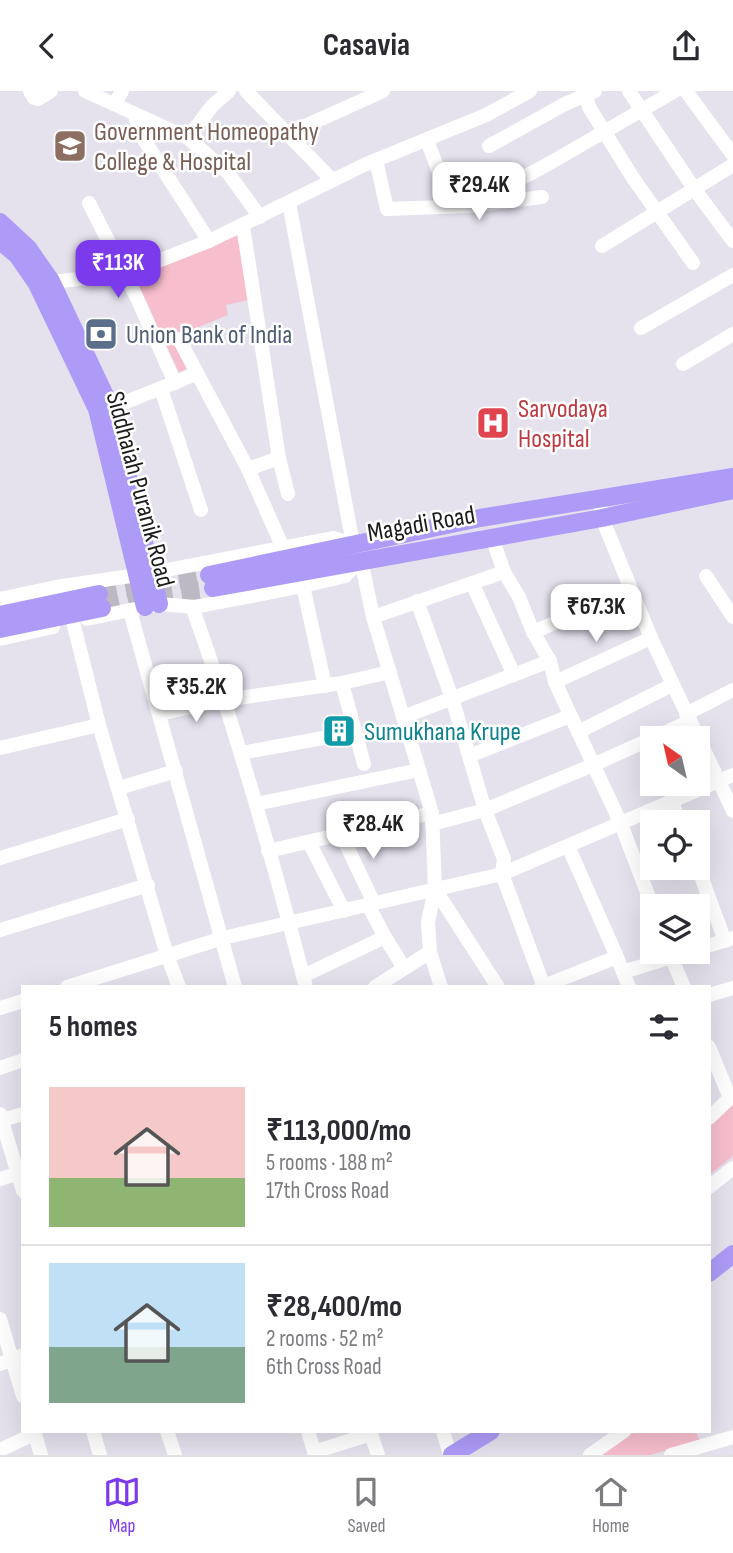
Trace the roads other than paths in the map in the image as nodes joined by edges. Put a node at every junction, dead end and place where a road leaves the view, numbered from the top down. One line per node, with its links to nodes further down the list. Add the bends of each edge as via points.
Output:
1 (30, 91): 2 (street, via 38,99)
2 (51, 91)
3 (85, 91): 12 (street)
4 (229, 91): 17 (street)
5 (246, 91): 16 (street)
6 (383, 91): 16 (street)
7 (530, 91): 18 (street)
8 (629, 91): 13 (street)
9 (675, 91): 13 (street)
10 (686, 91): 20 (street)
11 (590, 93): 15 (street, via 590,107); 19 (street)
12 (118, 97): 14 (street)
13 (642, 112): 15 (street); 24 (street)
14 (135, 115): 17 (street); 35 (street, via 139,132)
15 (604, 132): 28 (street); 30 (street)
16 (285, 133): 23 (street)
17 (188, 138): 31 (street, via 228,173)
18 (426, 140): 21 (street); 29 (street)
19 (489, 146)
20 (733, 155)
21 (376, 160): 23 (street); 29 (street, via 387,209)
22 (733, 165): 24 (street)
23 (332, 180): 26 (street)
24 (695, 190): 30 (street); 36 (street)
25 (542, 197): 28 (street)
26 (289, 203): 31 (street); 60 (street)
27 (89, 204): 39 (street)
28 (468, 206): 29 (street)
29 (452, 207)
30 (658, 212): 37 (street); 38 (street)
31 (260, 218): 33 (street)
32 (0, 222): 41 (main road, Siddhaiah Puranik Road, via 27,248)
33 (243, 226): 35 (street); 50 (street)
34 (0, 241): 41 (main road, Siddhaiah Puranik Road)
35 (209, 241): 39 (street)
36 (733, 241)
37 (601, 246)
38 (693, 263)
39 (125, 274): 41 (street); 47 (street)
40 (732, 277): 42 (street)
41 (44, 282): 49 (main road, Siddhaiah Puranik Road); 62 (main road, Siddhaiah Puranik Road, via 97,409)
42 (641, 328)
43 (733, 334): 45 (street)
44 (179, 339): 46 (street)
45 (683, 364)
46 (196, 374): 47 (street); 51 (street)
47 (175, 383): 48 (street)
48 (161, 389): 49 (street); 56 (street)
49 (111, 408): 62 (main road, Siddhaiah Puranik Road)
50 (279, 458): 51 (street); 54 (street)
51 (248, 469): 59 (street)
52 (733, 477): 55 (main road, Magadi Road)
53 (733, 490): 57 (main road, Magadi Road)
54 (288, 494)
55 (600, 499): 57 (street); 60 (main road, Magadi Road, via 480,517)
56 (201, 510)
57 (603, 518): 58 (main road, Magadi Road); 67 (street)
58 (492, 537): 60 (main road, Magadi Road); 61 (street)
59 (283, 548): 60 (street, Magadi Road, via 333,538); 62 (street, Magadi Road)
60 (357, 552): 64 (main road); 66 (street, Magadi Road, via 345,576); 73 (street)
61 (504, 572): 65 (street); 77 (street)
62 (145, 574): 68 (street, Magadi Road); 71 (main road, Siddhaiah Puranik Road)
63 (706, 576): 74 (street)
64 (211, 581)
65 (472, 583): 69 (street); 82 (street)
66 (303, 586): 70 (street, Magadi Road); 86 (street)
67 (631, 591): 77 (street); 78 (street)
68 (0, 599)
69 (417, 601): 73 (street); 88 (street)
70 (195, 607): 71 (street, Magadi Road); 89 (street)
71 (145, 608): 75 (street, Magadi Road); 90 (street)
72 (0, 615): 76 (main road, via 100,601)
73 (373, 617): 81 (street)
74 (733, 617)
75 (74, 622): 79 (street, Magadi Road); 94 (street)
76 (0, 629)
77 (533, 632): 80 (street)
78 (651, 638): 83 (street); 85 (street)
79 (0, 639)
80 (550, 661): 82 (street); 83 (street)
81 (390, 672): 84 (street); 92 (street)
82 (514, 675): 88 (street)
83 (555, 682): 91 (street)
84 (342, 683): 86 (street); 100 (street)
85 (672, 685): 93 (street); 95 (street)
86 (325, 686): 89 (street)
87 (733, 689): 93 (street)
88 (452, 698): 92 (street); 99 (street)
89 (225, 700): 90 (street); 98 (street)
90 (159, 714): 103 (street)
91 (570, 716): 95 (street); 99 (street)
92 (403, 717): 102 (street)
93 (688, 718): 101 (street); 105 (street)
94 (99, 725): 97 (street); 106 (street)
95 (578, 732): 101 (street)
96 (323, 737): 98 (street)
97 (0, 748)
98 (241, 753): 108 (street)
99 (469, 756): 109 (street)
100 (364, 764)
101 (593, 765): 109 (street); 114 (street)
102 (419, 770): 108 (street); 112 (street)
103 (176, 771): 106 (street); 130 (street)
104 (733, 775): 105 (street)
105 (719, 782): 107 (street); 111 (street)
106 (119, 788): 113 (street)
107 (672, 802): 110 (street); 114 (street)
108 (256, 804): 118 (street)
109 (485, 810): 112 (street); 120 (street, via 504,859)
110 (675, 810)
111 (733, 811)
112 (432, 818): 115 (street); 123 (street)
113 (128, 819): 119 (street); 122 (street)
114 (621, 824): 117 (street); 124 (street)
115 (341, 834): 116 (street); 125 (street)
116 (310, 842): 118 (street); 126 (street)
117 (568, 846): 120 (street); 135 (street)
118 (268, 851): 127 (street)
119 (0, 858)
120 (502, 874): 123 (street); 147 (street)
121 (703, 880): 131 (street)
122 (148, 885): 128 (street); 134 (street)
123 (435, 889): 125 (street); 133 (street, via 428,922); 146 (street)
124 (648, 894)
125 (371, 904): 126 (street); 129 (street)
126 (344, 911): 127 (street)
127 (288, 923): 130 (street); 140 (street)
128 (0, 930)
129 (385, 937): 138 (street); 140 (street)
130 (223, 938): 134 (street); 143 (street)
131 (729, 939): 132 (street)
132 (710, 945)
133 (430, 951): 138 (street); 145 (street)
134 (167, 955): 141 (street); 142 (street)
135 (617, 957): 139 (street); 148 (street)
136 (645, 964): 139 (street)
137 (674, 964): 150 (street)
138 (404, 968): 144 (street)
139 (623, 972): 149 (street)
140 (305, 981)
141 (73, 985)
142 (178, 985)
143 (235, 985)
144 (378, 985)
145 (440, 985)
146 (497, 985)
147 (542, 985)
148 (548, 985)
149 (628, 985)
150 (683, 985)
151 (732, 990): 152 (street)
152 (711, 995)
153 (21, 1002): 154 (street)
154 (0, 1008)
155 (711, 1051): 158 (street)
156 (21, 1061): 157 (street)
157 (0, 1067)
158 (731, 1096): 160 (street)
159 (21, 1114): 161 (street)
160 (711, 1116)
161 (1, 1117): 163 (street)
162 (733, 1168): 165 (street)
163 (20, 1173): 164 (street)
164 (0, 1179)
165 (711, 1185)
166 (731, 1261): 167 (main road)
167 (711, 1272)
168 (0, 1319): 169 (street)
169 (11, 1359): 170 (street)
170 (21, 1391)
171 (34, 1433): 181 (street); 184 (street)
172 (94, 1433): 185 (street)
173 (168, 1433): 186 (street)
174 (309, 1433): 182 (street)
175 (370, 1433): 182 (street); 187 (street)
176 (444, 1433): 183 (street)
177 (488, 1433): 183 (main road)
178 (621, 1433): 188 (street)
179 (733, 1437): 180 (street)
180 (706, 1444): 189 (street)
181 (0, 1450)
182 (315, 1453)
183 (459, 1453)
184 (41, 1455)
185 (100, 1455)
186 (175, 1455)
187 (378, 1455)
188 (590, 1455)
189 (671, 1455)

